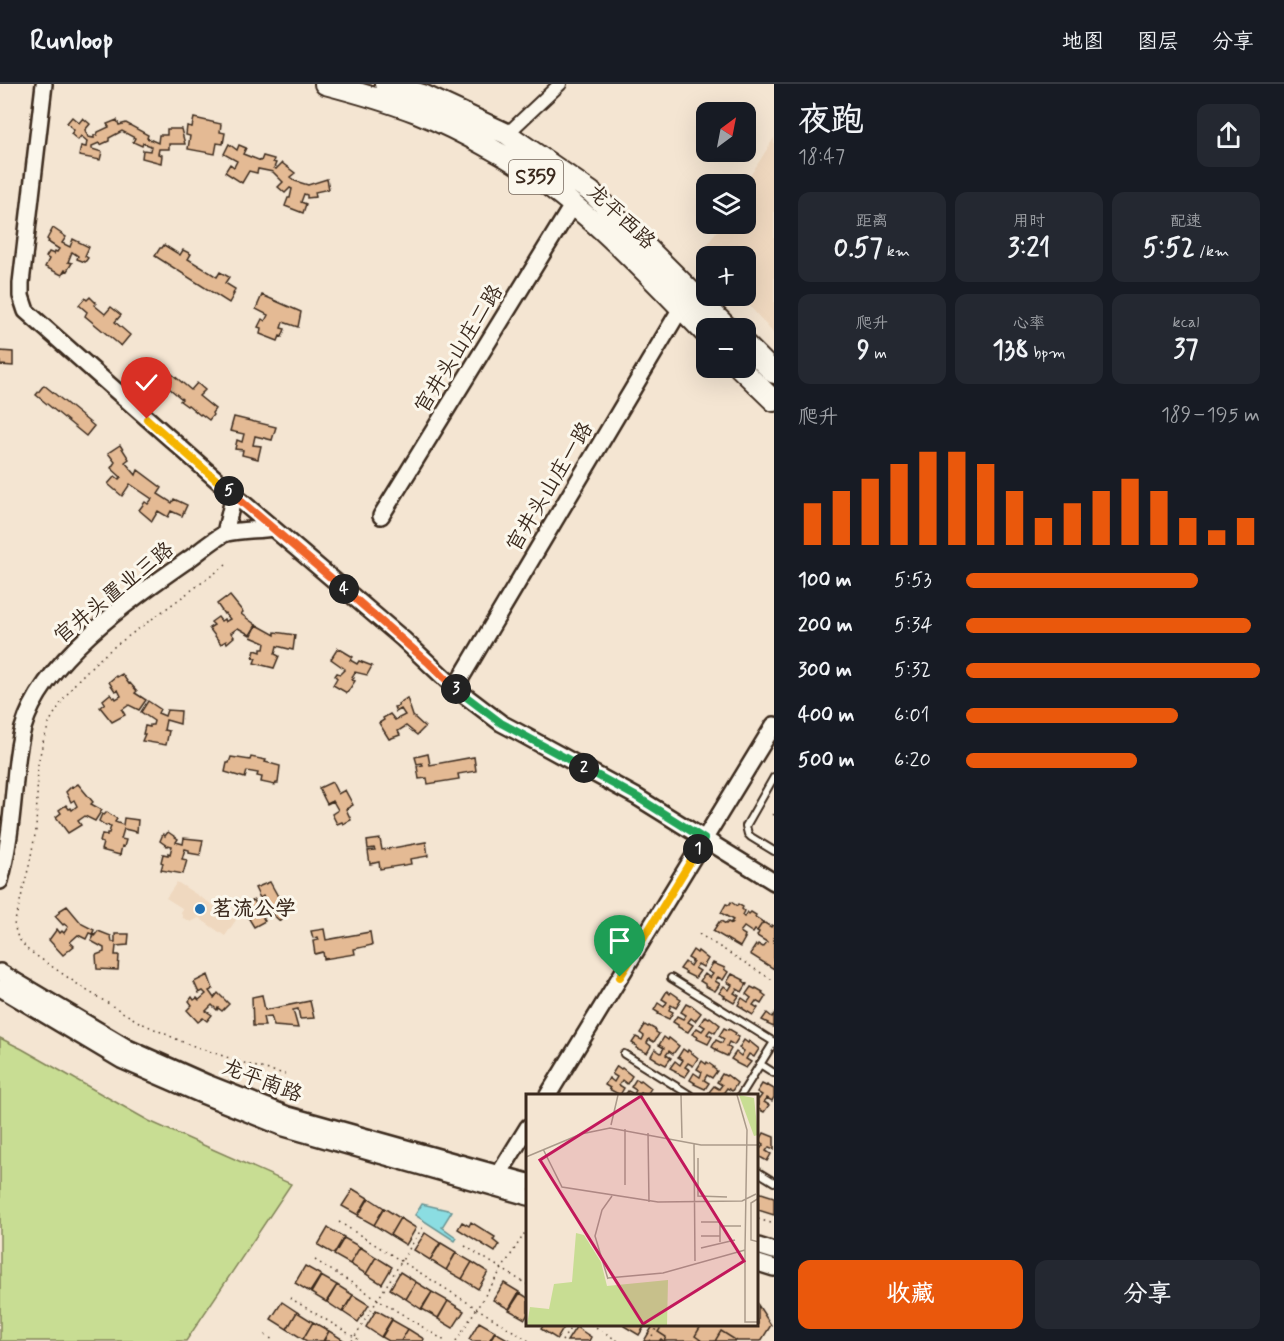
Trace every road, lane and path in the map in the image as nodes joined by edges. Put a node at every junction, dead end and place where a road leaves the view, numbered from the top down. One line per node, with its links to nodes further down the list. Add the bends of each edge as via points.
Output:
1 (44, 84): 14 (street, via 21,283 26,311)
2 (325, 84): 6 (main road, 龙平西路 / S359, via 416,112 460,133 509,159)
3 (385, 84): 5 (main road, 龙平西路 / S359, via 423,95)
4 (560, 84): 5 (street)
5 (507, 134): 8 (main road, 龙平西路 / S359, via 591,192)
6 (573, 204): 7 (main road, 龙平西路 / S359); 15 (street, 官井头山庄二路)
7 (681, 308): 9 (main road, 龙平西路 / S359); 19 (street, 官井头山庄一路)
8 (718, 318)
9 (696, 324)
10 (756, 355): 11 (main road)
11 (774, 373)
12 (750, 378): 13 (main road)
13 (774, 401)
14 (234, 495): 16 (street); 17 (street)
15 (381, 516)
16 (272, 528): 17 (street, 官井头置业三路); 19 (street)
17 (225, 533): 24 (street, 官井头置业三路, via 92,633 62,662 38,695 20,742)
18 (226, 565): 34 (path, via 95,663 77,681 50,721 38,764 36,830 14,925 28,950 153,1029)
19 (455, 688): 22 (street, via 501,723 637,797)
20 (774, 725): 22 (street)
21 (774, 777): 23 (lane, via 746,826 751,837)
22 (704, 839): 25 (street); 35 (street)
23 (774, 851)
24 (0, 881)
25 (774, 882)
26 (699, 934): 29 (path)
27 (0, 972): 40 (street, 龙平南路, via 128,1048 207,1083 288,1115)
28 (672, 978): 32 (lane, via 774,1042)
29 (774, 981)
30 (0, 988): 43 (street, 龙平南路, via 122,1060 284,1128)
31 (624, 1054): 36 (lane)
32 (760, 1064): 33 (lane); 37 (lane)
33 (774, 1073)
34 (285, 1074)
35 (549, 1094)
36 (688, 1094)
37 (742, 1094)
38 (526, 1130): 40 (street)
39 (759, 1173): 42 (lane)
40 (499, 1174): 41 (street, 龙平南路)
41 (526, 1181)
42 (774, 1182)
43 (526, 1196)
44 (759, 1219): 46 (path)
45 (339, 1222): 53 (path)
46 (774, 1224)
47 (424, 1225): 53 (path)
48 (526, 1231): 56 (path)
49 (465, 1246): 56 (path)
50 (759, 1246): 51 (street)
51 (774, 1251)
52 (315, 1260): 59 (path)
53 (401, 1262): 59 (path); 60 (path)
54 (759, 1263): 55 (street)
55 (774, 1268)
56 (502, 1269): 57 (path); 60 (path)
57 (526, 1284)
58 (290, 1298): 65 (path)
59 (378, 1299): 65 (path); 69 (path)
60 (477, 1308): 70 (path); 71 (path)
61 (572, 1326): 72 (path)
62 (594, 1326): 73 (path)
63 (658, 1326): 74 (path)
64 (265, 1335): 66 (path)
65 (354, 1337): 67 (path); 68 (path)
66 (275, 1341)
67 (352, 1341)
68 (361, 1341)
69 (445, 1341)
70 (456, 1341)
71 (529, 1341)
72 (562, 1341)
73 (618, 1341)
74 (649, 1341)

